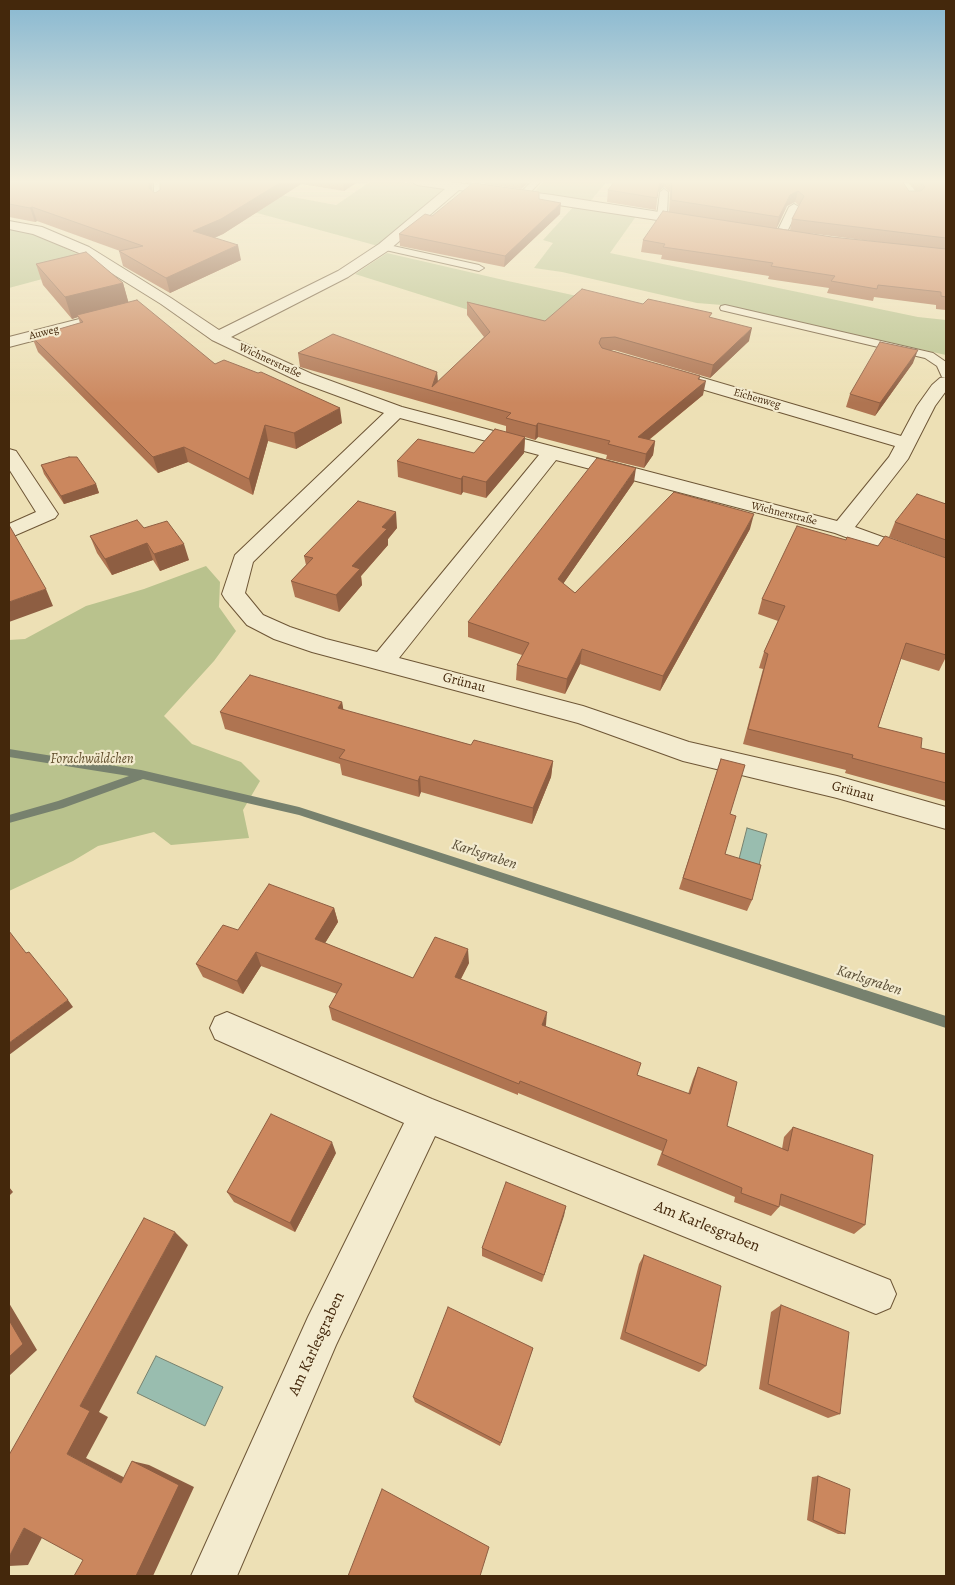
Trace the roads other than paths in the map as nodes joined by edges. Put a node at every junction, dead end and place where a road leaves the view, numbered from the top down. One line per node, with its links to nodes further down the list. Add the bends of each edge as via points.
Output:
1 (92, 255): 5 (street, Wichnerstraße)
2 (373, 255): 9 (street, via 343,274)
3 (417, 255): 4 (lane)
4 (479, 268)
5 (166, 301): 6 (street); 9 (street, Wichnerstraße)
6 (148, 306)
7 (725, 308): 12 (lane, via 929,354 942,364)
8 (111, 316): 10 (street, Auweg)
9 (218, 337): 14 (street, Wichnerstraße, via 306,378)
10 (9, 342)
11 (657, 370): 15 (street, Eichenweg)
12 (946, 374)
13 (946, 382): 15 (street, via 926,406)
14 (396, 411): 16 (street, Wichnerstraße); 21 (street, Grünau, via 243,560 233,594 255,620 282,633)
15 (906, 443): 18 (street, via 898,459)
16 (552, 452): 18 (street, Wichnerstraße); 21 (street)
17 (9, 455): 19 (street, via 48,514)
18 (842, 529): 20 (street, Wichnerstraße)
19 (9, 532)
20 (946, 568)
21 (384, 661): 22 (street, Grünau, via 583,715 683,751 837,787)
22 (946, 818)
23 (227, 1028): 24 (street, Am Karlesgraben)
24 (427, 1115): 25 (street, Am Karlesgraben); 26 (street, Am Karlesgraben, via 322,1331)
25 (876, 1294)
26 (214, 1576)

